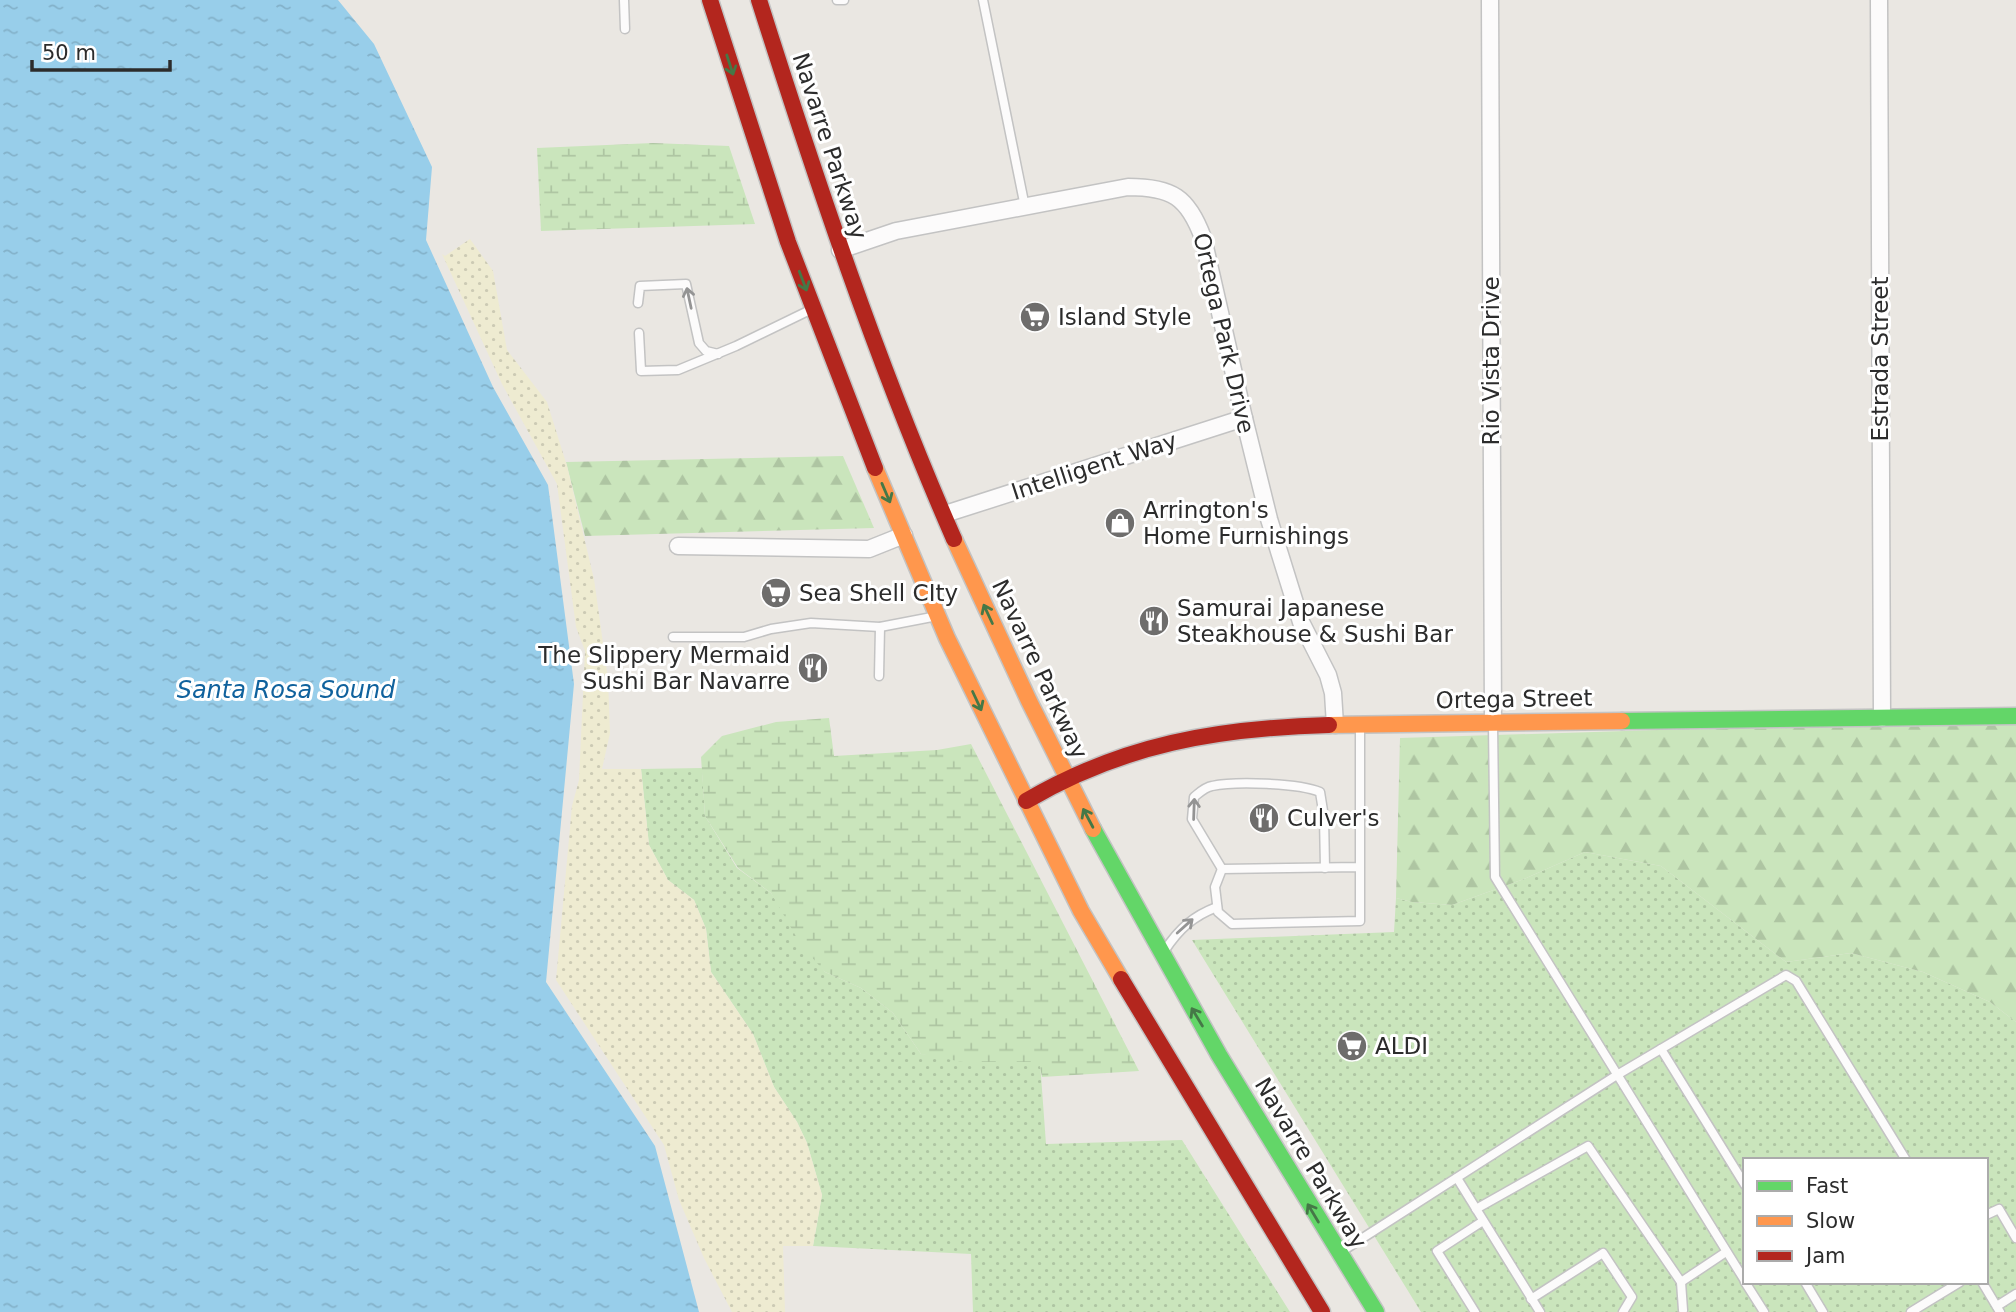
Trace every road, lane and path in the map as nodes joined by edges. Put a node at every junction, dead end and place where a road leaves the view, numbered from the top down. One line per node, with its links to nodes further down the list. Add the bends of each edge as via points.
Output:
1 (624, 0): 9 (lane)
2 (710, 0): 13 (main road, one-way to 13, via 788,242)
3 (759, 0): 11 (main road, Navarre Parkway)
4 (837, 0): 5 (lane)
5 (844, 0)
6 (983, 0): 10 (lane)
7 (1490, 0): 26 (street, Rio Vista Drive)
8 (1879, 0): 25 (street, Estrada Street)
9 (625, 29)
10 (1024, 207): 11 (street, Ortega Park Drive, via 895,231); 16 (street, Ortega Park Drive, via 1128,187 1166,192 1185,202 1203,238)
11 (840, 250): 17 (main road, Navarre Parkway)
12 (638, 303): 15 (lane, one-way to 12, via 699,343 686,284 640,286)
13 (814, 308): 15 (lane); 18 (main road, one-way to 18)
14 (639, 333): 15 (lane, via 640,371 678,370)
15 (718, 354)
16 (1244, 418): 17 (street, Intelligent Way); 28 (street, Ortega Park Drive, via 1301,622 1334,693)
17 (945, 514): 29 (main road, Navarre Parkway, one-way to 17)
18 (904, 535): 19 (street, via 869,549); 20 (main road)
19 (678, 546)
20 (938, 615): 21 (lane); 30 (main road, one-way to 30)
21 (880, 627): 22 (lane, via 811,623 744,637); 23 (lane)
22 (673, 637)
23 (879, 676)
24 (2016, 716): 25 (main road, Ortega Street)
25 (1882, 718): 26 (main road, Ortega Street)
26 (1493, 722): 27 (main road, Ortega Street); 37 (lane, via 1495,877)
27 (1360, 724): 28 (main road, Ortega Street); 31 (lane)
28 (1335, 725): 29 (main road, Ortega Street, via 1191,736)
29 (1066, 777): 30 (main road, Ortega Street); 35 (main road, Navarre Parkway, one-way to 29)
30 (1026, 801): 57 (main road, via 1088,922)
31 (1360, 867): 32 (lane); 34 (lane, via 1360,921 1231,924)
32 (1325, 868): 33 (lane); 33 (lane, one-way to 32, via 1192,819 1194,797 1209,786 1231,784 1307,786 1320,792)
33 (1222, 869): 34 (lane, via 1215,887)
34 (1217, 907): 35 (lane, one-way to 34, via 1176,933 1198,914)
35 (1161, 955): 46 (main road, Navarre Parkway, one-way to 35)
36 (1661, 1049): 37 (lane); 38 (lane, via 1786,975 1796,981); 40 (lane)
37 (1617, 1075): 39 (lane); 45 (lane)
38 (1905, 1158)
39 (1457, 1178): 41 (lane); 46 (lane)
40 (1743, 1182)
41 (1476, 1209): 43 (lane); 48 (lane, via 1588,1146)
42 (1988, 1214): 44 (lane, via 1998,1209)
43 (1483, 1221): 54 (lane); 59 (lane, via 1437,1251)
44 (2016, 1238)
45 (1726, 1252): 47 (lane); 48 (lane)
46 (1338, 1253): 58 (main road, Navarre Parkway)
47 (1743, 1279)
48 (1681, 1282): 56 (lane)
49 (1746, 1284): 62 (lane)
50 (1806, 1284): 63 (lane)
51 (1957, 1284): 64 (lane)
52 (1983, 1284): 55 (lane)
53 (2016, 1294): 55 (lane)
54 (1531, 1299): 60 (lane); 61 (lane, via 1603,1253 1632,1297)
55 (1998, 1309)
56 (1683, 1311)
57 (1322, 1312)
58 (1376, 1312)
59 (1475, 1312)
60 (1540, 1312)
61 (1623, 1312)
62 (1764, 1312)
63 (1823, 1312)
64 (1911, 1312)

